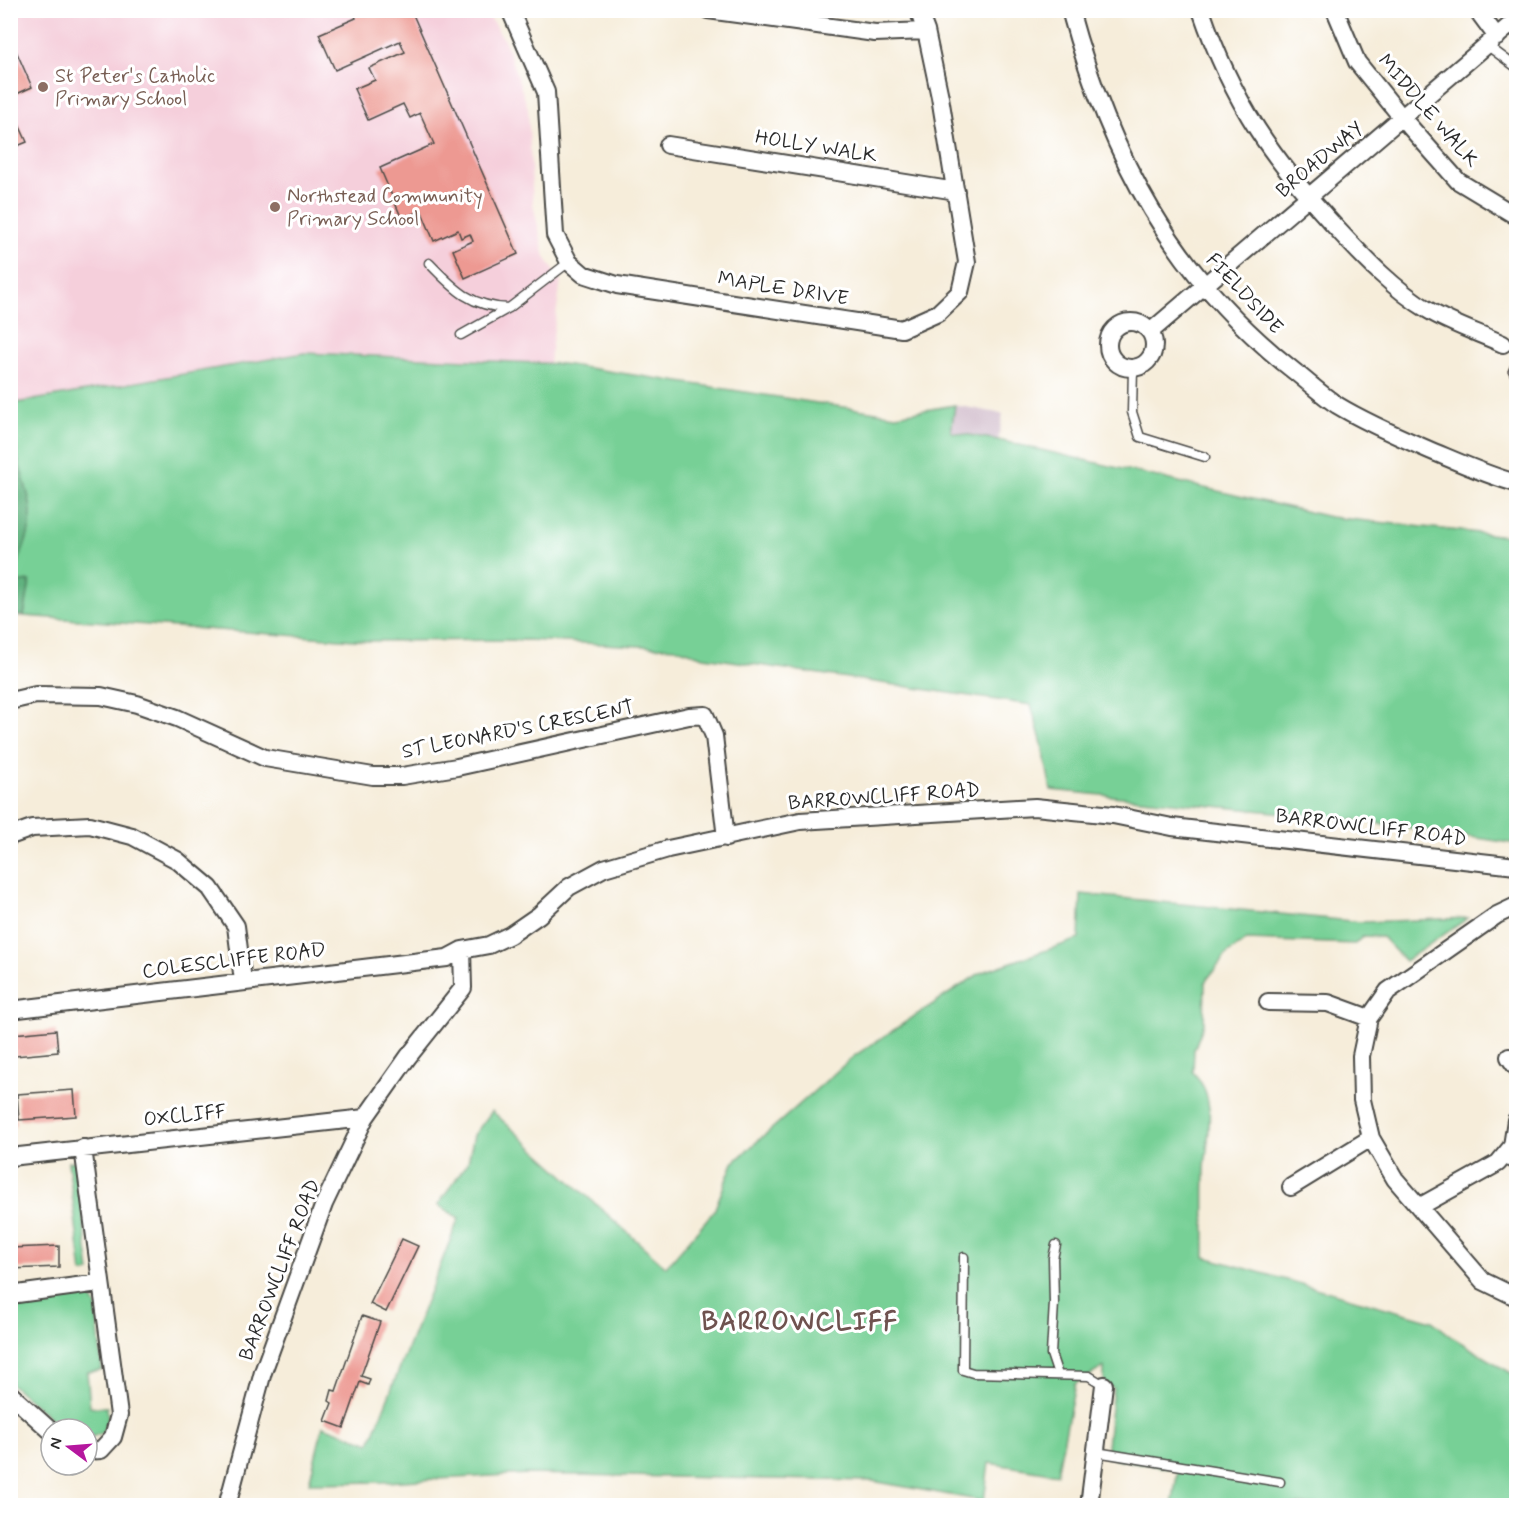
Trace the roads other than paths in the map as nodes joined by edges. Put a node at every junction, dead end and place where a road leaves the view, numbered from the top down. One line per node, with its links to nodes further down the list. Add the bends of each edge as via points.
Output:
1 (510, 10): 17 (street, via 546,92 555,235)
2 (708, 10): 9 (street, via 875,33)
3 (918, 10): 9 (street, MAPLE DRIVE)
4 (1070, 10): 19 (street, FIELDSIDE, via 1115,142 1151,213)
5 (1201, 10): 15 (street, via 1229,84 1262,141)
6 (1335, 10): 12 (street, MIDDLE WALK, via 1357,62)
7 (1477, 10): 10 (street)
8 (1516, 20): 10 (street, BROADWAY)
9 (926, 31): 14 (street, MAPLE DRIVE)
10 (1492, 41): 11 (lane); 12 (street, BROADWAY)
11 (1516, 67)
12 (1403, 119): 15 (street, BROADWAY); 16 (street, MIDDLE WALK, via 1458,181)
13 (668, 145): 14 (street, HOLLY WALK)
14 (956, 191): 17 (street, MAPLE DRIVE, via 967,262 960,292 938,313 902,329 617,285 583,274)
15 (1308, 198): 19 (street, BROADWAY); 23 (street, via 1367,262 1428,310)
16 (1516, 216)
17 (569, 262): 20 (lane)
18 (429, 263): 20 (lane, via 453,288 475,302 490,308)
19 (1204, 286): 21 (street, BROADWAY); 26 (street, FIELDSIDE, via 1253,339 1336,404 1400,437)
20 (509, 308): 22 (lane)
21 (1150, 332): 24 (street, via 1152,355); 24 (street, via 1130,321 1110,334 1110,355 1120,365)
22 (461, 335)
23 (1503, 344)
24 (1133, 368): 25 (lane, via 1132,412 1140,437)
25 (1205, 457)
26 (1516, 483)
27 (10, 701): 29 (street, ST LEONARD'S CRESCENT, via 36,695 101,696 177,718 265,758 373,776 402,776 457,767 705,715 714,736)
28 (10, 836): 33 (street, via 32,828 90,825 132,836 177,860 210,888 236,926)
29 (726, 838): 30 (street, BARROWCLIFF ROAD, via 800,821 1035,807 1113,815 1172,827); 32 (street, BARROWCLIFF ROAD, via 668,849 604,868 569,887 539,915 510,934 489,945)
30 (1516, 866)
31 (1516, 906): 36 (street, via 1497,915 1388,991)
32 (462, 950): 33 (street, COLESCLIFFE ROAD, via 447,958); 37 (street, BARROWCLIFF ROAD, via 464,988)
33 (243, 981): 35 (street, COLESCLIFFE ROAD)
34 (1268, 1002): 36 (street, via 1328,1003)
35 (10, 1010)
36 (1369, 1018): 39 (street, via 1361,1056 1362,1100)
37 (365, 1118): 40 (street, OXCLIFF); 57 (street, BARROWCLIFF ROAD, via 324,1204 263,1372)
38 (1516, 1119): 42 (street)
39 (1371, 1138): 43 (street); 44 (street, via 1395,1179)
40 (83, 1149): 41 (street, OXCLIFF); 47 (street)
41 (10, 1157)
42 (1509, 1162): 44 (street, via 1498,1163)
43 (1291, 1187)
44 (1419, 1206): 49 (street, via 1483,1281)
45 (1056, 1245): 50 (lane, via 1051,1354)
46 (964, 1257): 50 (lane, via 963,1370)
47 (99, 1282): 48 (street); 54 (street, via 118,1415 113,1437)
48 (10, 1295)
49 (1516, 1297)
50 (1058, 1375): 51 (lane, via 1089,1376)
51 (1104, 1385): 55 (street)
52 (10, 1394): 53 (street)
53 (39, 1420)
54 (99, 1450)
55 (1096, 1452): 56 (lane); 58 (street)
56 (1280, 1482)
57 (227, 1506)
58 (1089, 1506)

